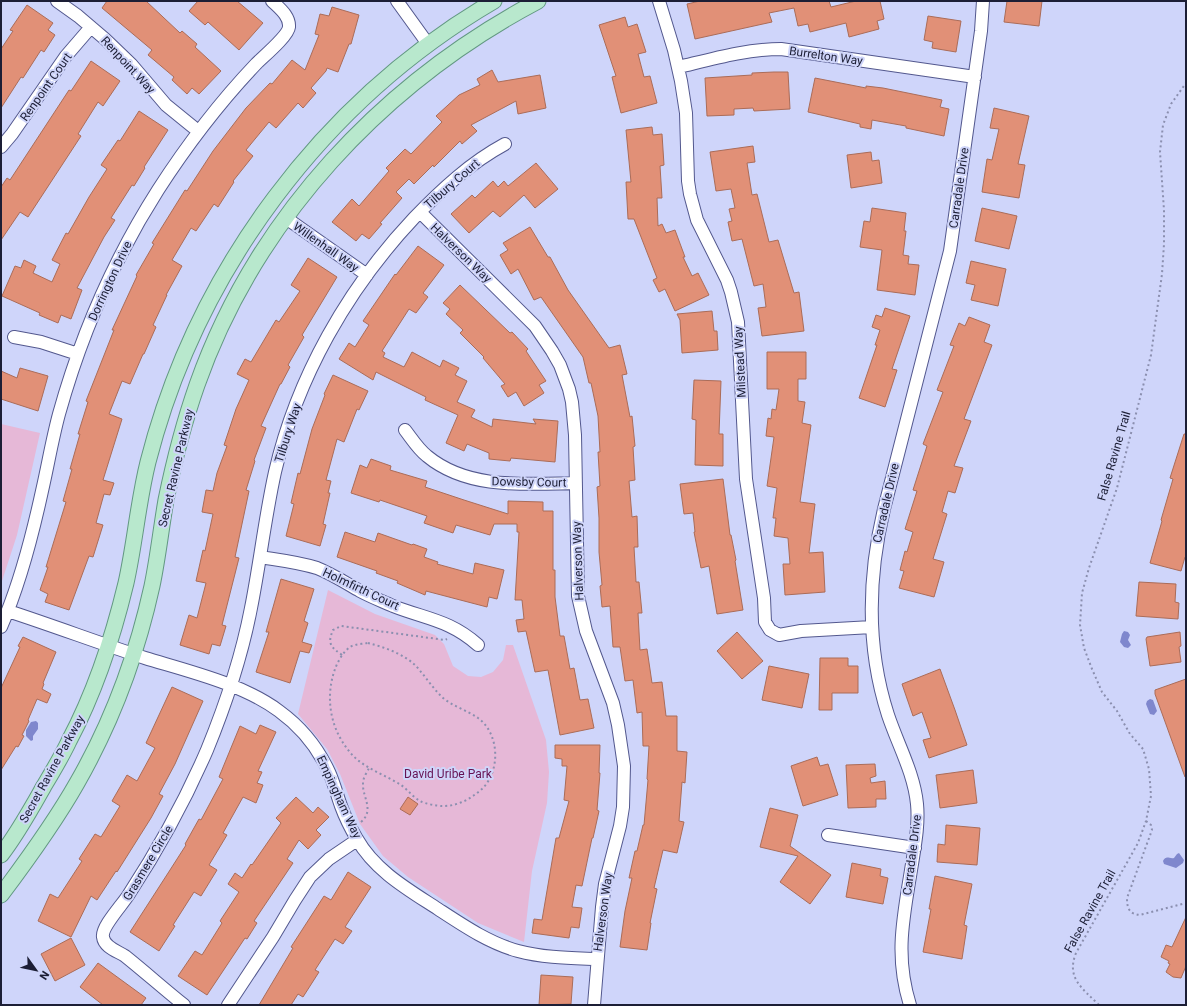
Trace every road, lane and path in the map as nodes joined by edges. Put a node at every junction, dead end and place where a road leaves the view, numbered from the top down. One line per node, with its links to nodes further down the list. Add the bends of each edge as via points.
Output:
1 (57, 1): 8 (street, Renpoint Way)
2 (272, 1): 14 (street, Dorrington Drive, via 287,18 289,26 286,34 249,71)
3 (397, 1): 9 (street)
4 (494, 1): 9 (main road, Secret Ravine Parkway)
5 (538, 1): 10 (main road, Secret Ravine Parkway)
6 (658, 1): 11 (street, Milstead Way)
7 (983, 1): 12 (street, Carradale Drive, via 982,31)
8 (91, 27): 14 (street, Renpoint Way, via 127,60 166,105); 16 (street, Renpoint Court, via 66,56)
9 (428, 44): 10 (main road); 30 (main road, Secret Ravine Parkway, via 377,85 290,176 254,227 212,298 174,380 155,437 126,582)
10 (441, 61): 18 (main road, Secret Ravine Parkway, via 358,132 307,189)
11 (679, 67): 12 (street, Burrelton Way, via 766,49); 27 (street, Milstead Way, via 686,112 690,194 697,220 729,286 738,322 746,479 764,598 765,622 770,630 779,635 801,631)
12 (975, 77): 27 (street, Carradale Drive, via 950,251 876,543)
13 (1186, 83): 35 (path, False Ravine Trail, via 1171,104 1163,125 1160,152 1164,244 1150,355 1117,488 1082,593 1080,625 1084,648 1102,692 1143,749 1149,769 1151,796)
14 (198, 131): 21 (street, Dorrington Drive, via 129,239 97,306)
15 (505, 144): 17 (street, Tilbury Court, via 472,164)
16 (1, 147)
17 (420, 212): 19 (street, Tilbury Way); 23 (street, Halverson Way, via 525,315 552,351 565,378 572,402)
18 (286, 218): 19 (street, Willenhall Way); 31 (main road, Secret Ravine Parkway, via 267,244 230,307 196,387 166,500 152,587)
19 (366, 275): 24 (street, Tilbury Way, via 316,360 292,415 276,471)
20 (14, 337): 21 (street, via 41,342)
21 (78, 354): 25 (street, Dorrington Drive, via 59,414 31,536)
22 (405, 430): 23 (street, Dowsby Court, via 426,456 460,474 486,482)
23 (576, 483): 43 (street, Halverson Way, via 578,596 586,631 613,703 624,766 623,807 605,884)
24 (260, 557): 28 (street, Holmfirth Court, via 316,568 377,599 449,624); 33 (street, Tilbury Way, via 246,633)
25 (8, 611): 26 (street, Dorrington Drive); 30 (street, Empingham Way)
26 (1, 627)
27 (872, 627): 39 (street, Carradale Drive, via 877,672 884,701 915,791)
28 (460, 631): 29 (street, Holmfirth Court); 32 (path, via 445,640 340,626 334,630 330,640 331,646)
29 (478, 645)
30 (108, 646): 31 (street, Empingham Way); 40 (main road, Secret Ravine Parkway, via 84,711 69,741 26,818)
31 (133, 654): 33 (street, Empingham Way); 41 (main road, Secret Ravine Parkway, via 108,721 78,782)
32 (342, 655): 34 (path, via 330,682 329,699 333,722 348,750); 34 (path, via 352,646 368,643 403,656 415,665 442,697 479,718 495,745 496,759 485,786 477,794 453,806 440,806 420,800 390,778)
33 (230, 685): 38 (street, Empingham Way, via 270,704 310,741 329,773); 44 (street, Grasmere Circle, via 207,748 174,820 123,904 106,924 102,935 106,945 124,956)
34 (369, 768): 36 (path, via 363,783 367,812)
35 (1146, 821): 42 (path, False Ravine Trail, via 1152,830 1127,906 1134,914 1140,915); 48 (path, False Ravine Trail, via 1138,843 1072,963 1077,982)
36 (361, 822)
37 (828, 835): 39 (street)
38 (357, 840): 43 (street, Empingham Way, via 392,878 490,941 534,955); 45 (street, via 329,858 310,877 267,948)
39 (915, 848): 47 (street, Carradale Drive, via 901,943 902,970)
40 (1, 855)
41 (1, 895)
42 (1186, 903)
43 (597, 959): 46 (street, Halverson Way)
44 (184, 1005)
45 (228, 1005)
46 (594, 1005)
47 (910, 1005)
48 (1099, 1005)

